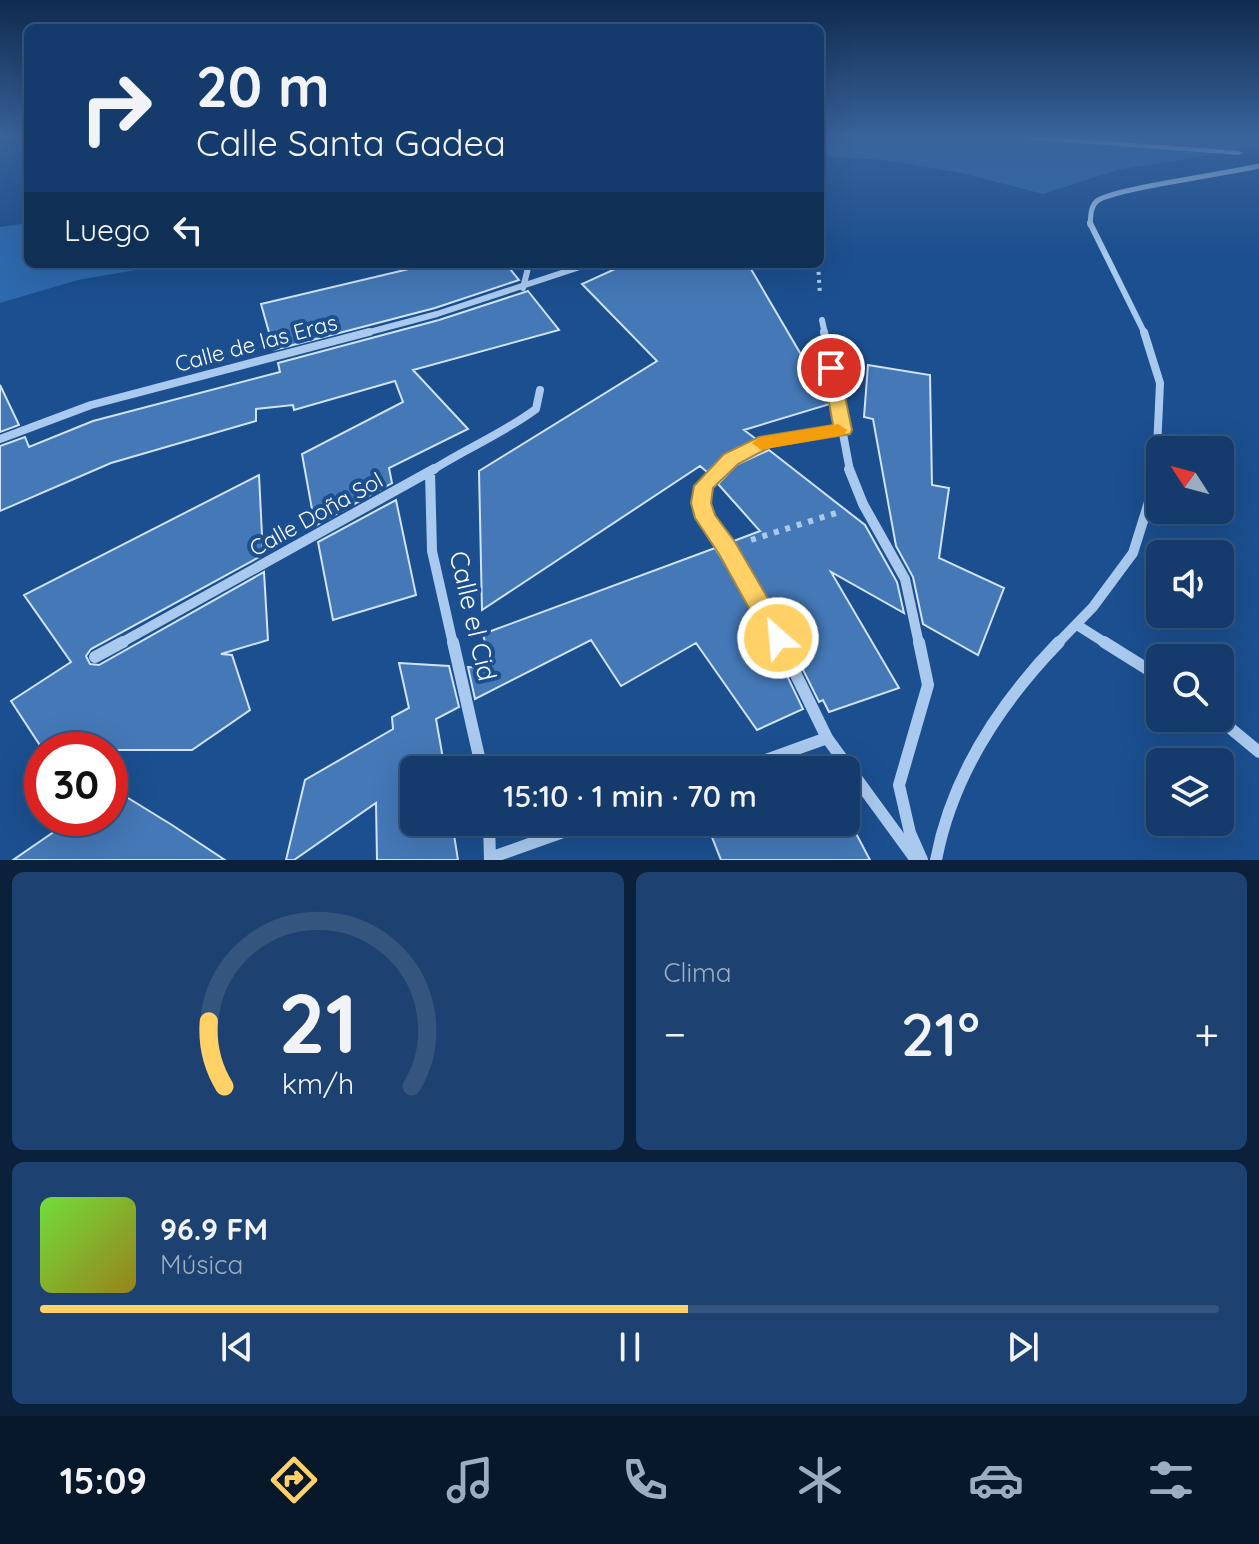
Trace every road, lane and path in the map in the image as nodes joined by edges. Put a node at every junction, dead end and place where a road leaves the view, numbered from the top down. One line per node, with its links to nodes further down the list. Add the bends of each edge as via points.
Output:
1 (1212, 177): 12 (street, via 1115,193 1097,201 1091,211 1090,225 1144,331 1160,383 1160,419 1156,480 1133,553)
2 (528, 268): 4 (street)
3 (578, 268): 4 (street, Calle de las Eras)
4 (523, 288): 8 (street, Calle de las Eras, via 91,405)
5 (822, 320): 7 (street)
6 (540, 390): 9 (street, Calle Doña Sol, via 536,409 520,421)
7 (843, 430): 10 (street, via 850,472); 11 (street, via 765,441 731,459 704,486 701,503 706,518)
8 (0, 439)
9 (430, 472): 13 (street, Calle Doña Sol); 18 (street, Calle el Cid, via 432,551)
10 (863, 504): 11 (path); 23 (street, via 905,579 928,685 899,785)
11 (727, 548): 16 (street, via 766,613)
12 (1077, 625): 14 (street); 24 (street, via 1030,672 977,748 944,819)
13 (95, 657)
14 (1146, 668)
15 (1234, 731): 17 (street)
16 (827, 738): 19 (street); 23 (street)
17 (1259, 752)
18 (479, 756)
19 (777, 756)
20 (489, 836): 22 (street)
21 (553, 836): 22 (street)
22 (490, 859)
23 (919, 860)
24 (936, 860)

